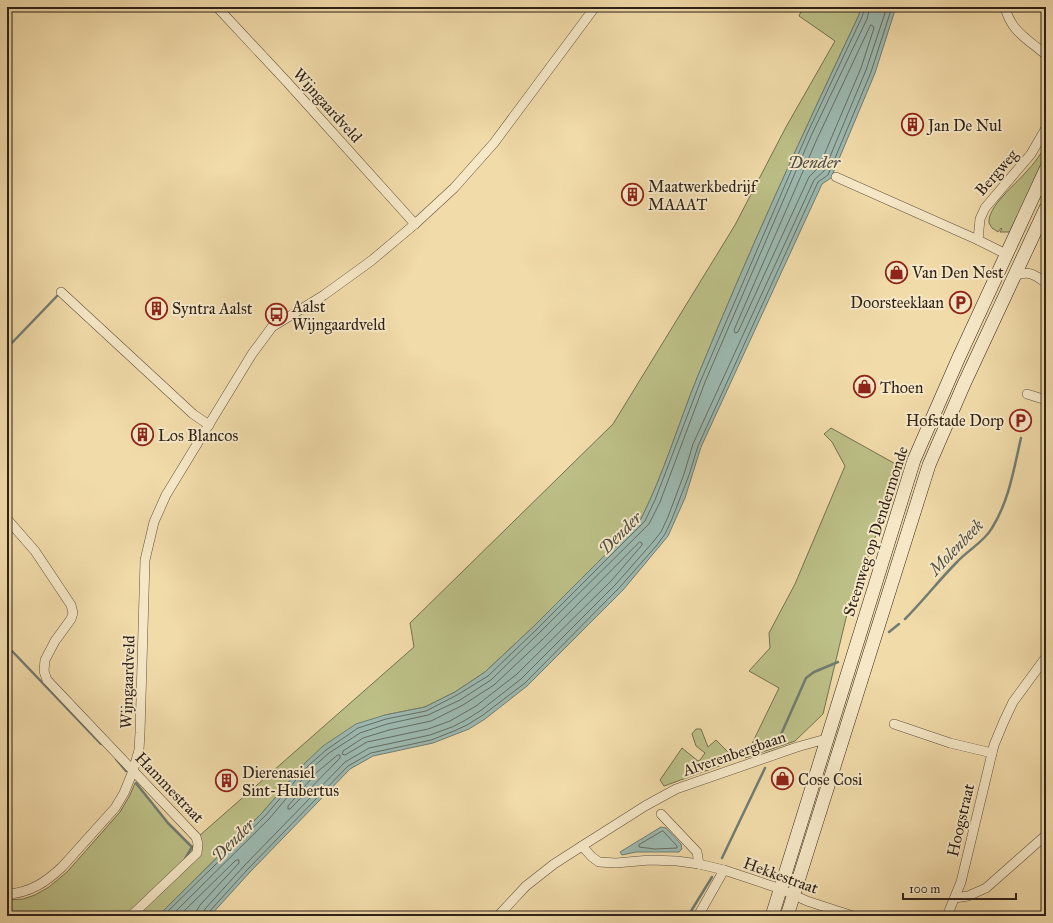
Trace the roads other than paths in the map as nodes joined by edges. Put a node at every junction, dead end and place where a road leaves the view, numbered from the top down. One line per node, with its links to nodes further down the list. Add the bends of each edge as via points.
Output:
1 (217, 7): 9 (street, Wijngaardveld)
2 (595, 7): 9 (street, Wijngaardveld, via 494,143 454,188)
3 (1005, 7): 4 (street, via 1015,29)
4 (1046, 55)
5 (1046, 128): 10 (street, Bergweg, via 1031,154 985,208 980,220)
6 (1046, 169): 12 (main road, Steenweg op Dendermonde)
7 (836, 177): 10 (street)
8 (1046, 208): 11 (main road, Steenweg op Dendermonde)
9 (415, 224): 18 (street, Wijngaardveld, via 330,291 272,327 252,354)
10 (978, 240): 12 (street)
11 (1030, 243): 12 (main road, via 1018,256); 13 (main road, Steenweg op Dendermonde)
12 (1006, 254): 13 (main road, via 1010,262); 22 (main road, Steenweg op Dendermonde, via 914,460)
13 (1012, 280): 14 (street, via 1023,272 1032,273); 32 (main road, Steenweg op Dendermonde, via 929,465)
14 (1046, 283)
15 (61, 292): 18 (street, via 193,414)
16 (1027, 394): 17 (street)
17 (1046, 400)
18 (209, 425): 24 (street, Wijngaardveld, via 166,495 149,541 144,578 139,750)
19 (7, 519): 24 (street, Hammestraat, via 35,551 71,605 73,613 45,660 46,680)
20 (1046, 656): 23 (street, Hoogstraat, via 1013,702)
21 (894, 724): 23 (street, via 950,743)
22 (826, 739): 27 (street, Alverenbergbaan, via 797,746 676,789); 30 (main road, Steenweg op Dendermonde)
23 (992, 752): 33 (street, Hoogstraat)
24 (133, 772): 31 (street, Wijngaardveld, via 115,808 62,867 45,882 21,893); 35 (street, Hammestraat, via 196,836 198,844 197,853)
25 (662, 814): 28 (street, via 697,852)
26 (1046, 835): 33 (street, via 986,888 968,896)
27 (582, 846): 28 (street, Hekkestraat, via 599,862 650,860); 36 (street, via 526,886)
28 (699, 864): 29 (street, Hekkestraat)
29 (724, 870): 30 (street, Hekkestraat); 37 (street)
30 (781, 888): 32 (street, Hekkestraat); 38 (main road, Steenweg op Dendermonde)
31 (7, 894)
32 (794, 896): 34 (street, Hekkestraat); 39 (main road, Steenweg op Dendermonde)
33 (955, 898): 41 (street, Hoogstraat)
34 (834, 913): 40 (street, Hekkestraat)
35 (131, 916)
36 (498, 916)
37 (698, 916)
38 (772, 916)
39 (787, 916)
40 (853, 916)
41 (947, 916)

